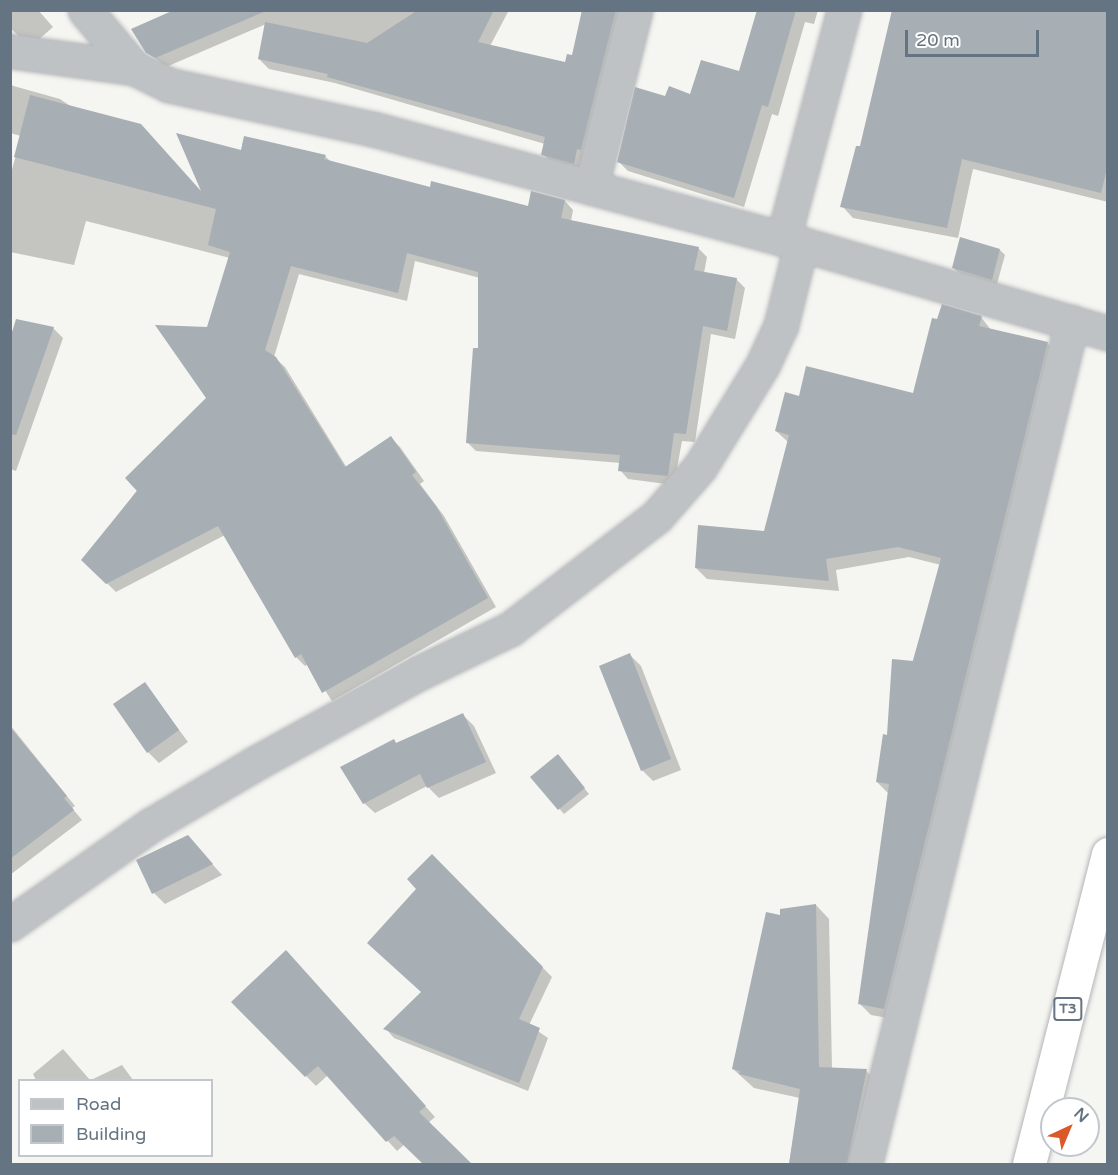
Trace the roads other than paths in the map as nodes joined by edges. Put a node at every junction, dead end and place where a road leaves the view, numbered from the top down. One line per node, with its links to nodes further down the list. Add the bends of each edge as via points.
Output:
1 (85, 10): 5 (street)
2 (635, 10): 6 (street)
3 (844, 10): 7 (street)
4 (10, 51): 5 (street)
5 (134, 68): 6 (street, via 169,85 373,129)
6 (591, 187): 7 (street)
7 (792, 241): 8 (street); 11 (street, via 781,325 763,364 700,467 657,516 510,629 419,673 254,764 151,825)
8 (1072, 322): 9 (street); 12 (street)
9 (1107, 333)
10 (1107, 854): 13 (highway, T3)
11 (10, 924)
12 (866, 1164)
13 (1029, 1164)

